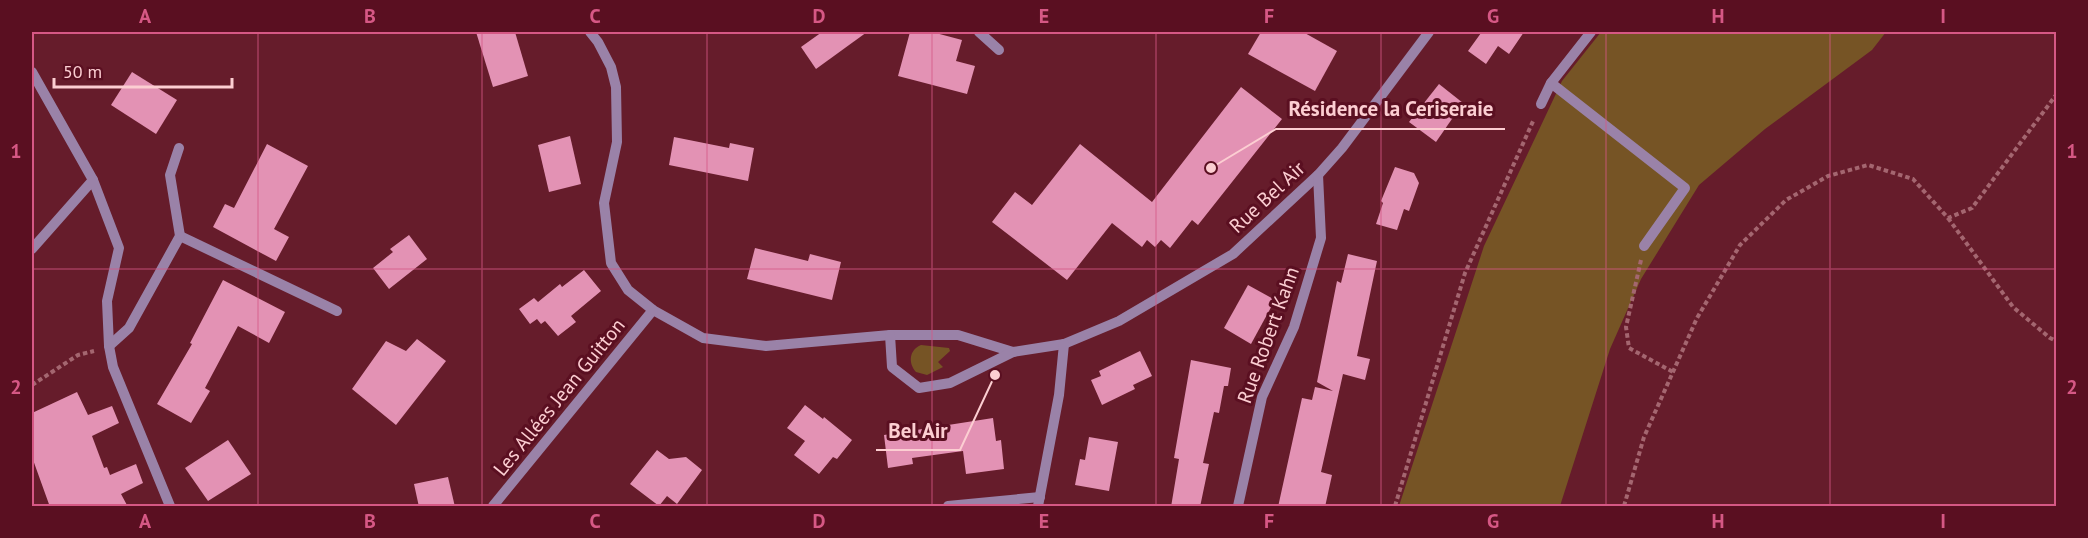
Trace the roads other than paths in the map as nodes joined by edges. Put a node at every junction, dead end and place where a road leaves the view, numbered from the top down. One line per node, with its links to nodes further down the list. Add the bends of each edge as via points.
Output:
1 (590, 32): 15 (street, via 611,67 616,87 617,142 604,203 611,263 628,290)
2 (979, 32): 5 (street)
3 (1429, 32): 10 (street, Rue Bel Air)
4 (1591, 32): 7 (street)
5 (999, 50)
6 (32, 72): 11 (street)
7 (1551, 83): 8 (street); 13 (street, via 1684,188)
8 (1541, 104)
9 (179, 148): 12 (street, via 170,175)
10 (1318, 175): 18 (street, Rue Bel Air, via 1233,254 1119,321); 25 (street, Rue Robert Kahn, via 1321,238 1294,327 1262,397)
11 (93, 180): 14 (street); 19 (street, via 119,248 107,301)
12 (180, 236): 16 (street); 19 (street, via 129,328)
13 (1644, 246)
14 (32, 249)
15 (653, 310): 17 (street, via 703,338 766,346); 23 (street, Les Allées Jean Guitton)
16 (337, 311)
17 (890, 335): 20 (street, via 958,334); 20 (street, via 892,367 919,388 950,383)
18 (1064, 344): 20 (street, Rue Bel Air); 21 (street, via 1059,395)
19 (109, 346): 22 (street, via 113,367)
20 (1013, 352)
21 (1039, 502): 24 (street)
22 (170, 507)
23 (493, 507)
24 (948, 507)
25 (1238, 507)

